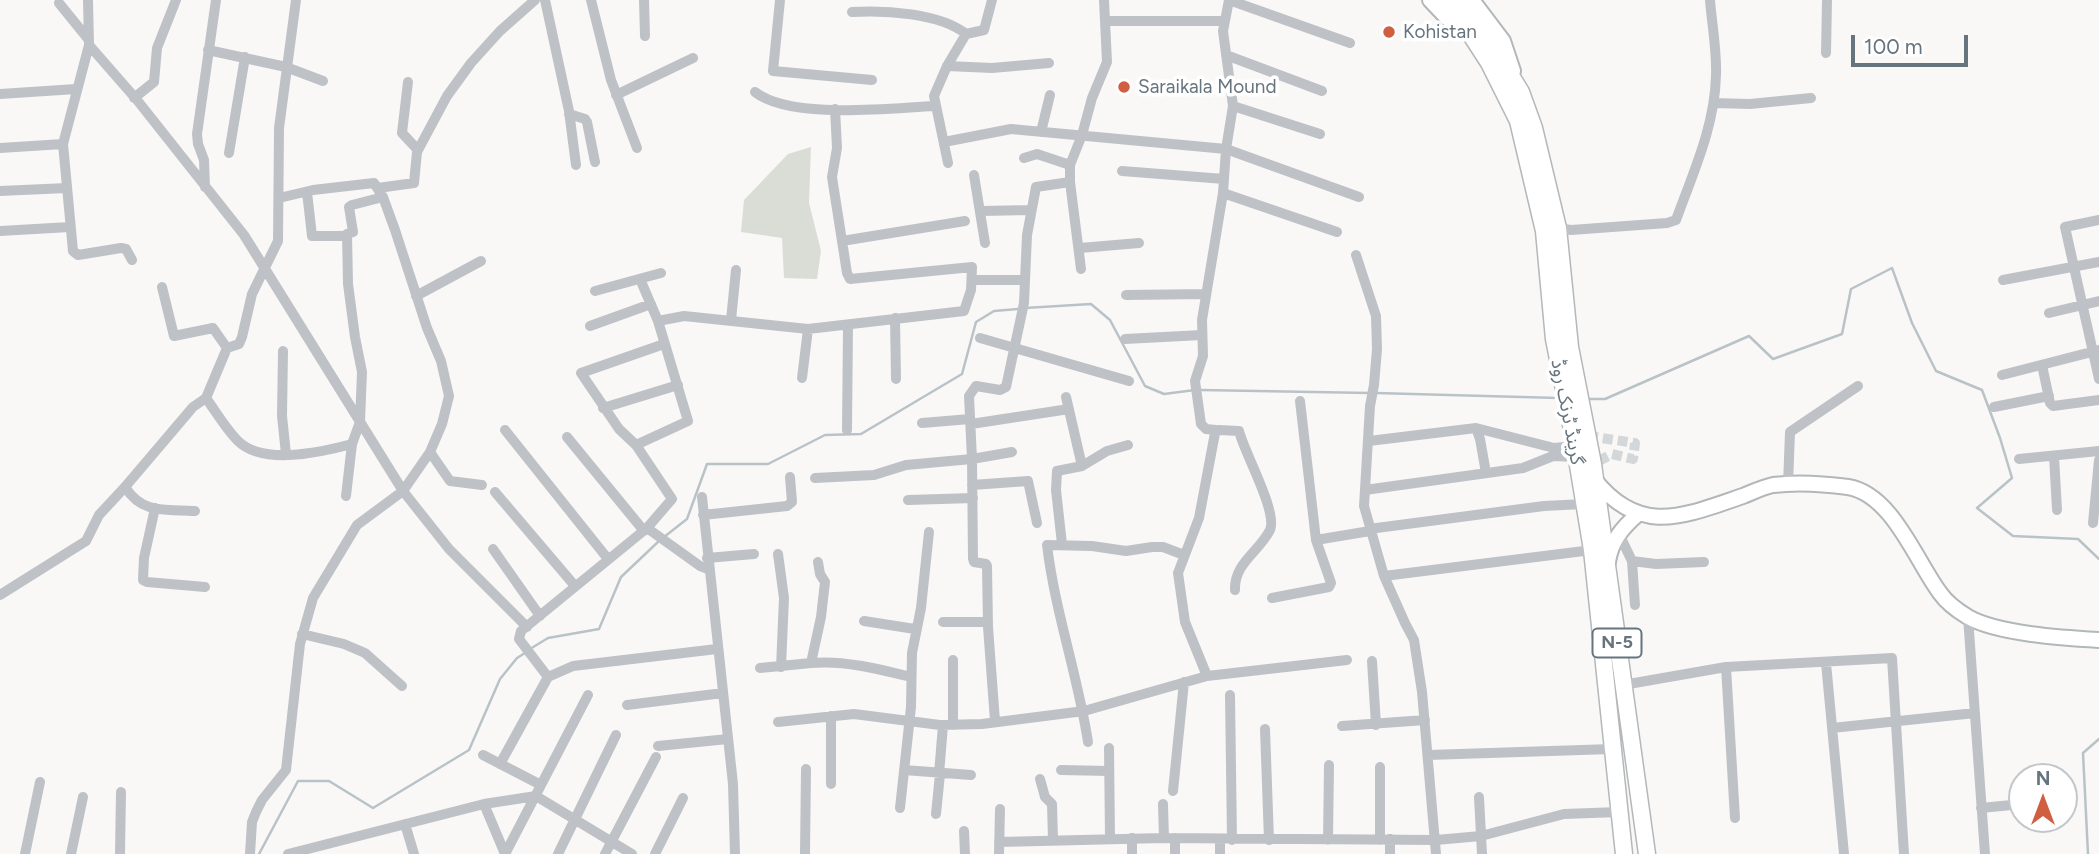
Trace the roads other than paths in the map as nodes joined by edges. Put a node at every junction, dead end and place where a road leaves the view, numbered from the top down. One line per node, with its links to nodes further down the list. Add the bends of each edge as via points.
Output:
1 (88, 0): 25 (street)
2 (176, 0): 45 (street, via 158,48 154,82)
3 (216, 0): 27 (street)
4 (296, 0): 34 (street)
5 (536, 0): 60 (street, via 471,64 447,96)
6 (545, 0): 51 (street)
7 (590, 0): 43 (street)
8 (644, 0): 24 (street)
9 (780, 0): 35 (street, via 773,71)
10 (992, 0): 23 (street, via 984,30)
11 (1104, 0): 21 (street)
12 (1229, 0): 22 (street); 26 (street)
13 (1430, 0): 38 (main road, گرینڈ ٹرنک روڈ / N-5)
14 (1441, 0): 38 (highway)
15 (1456, 0): 38 (highway, via 1484,32)
16 (1472, 0): 38 (main road, گرینڈ ٹرنک روڈ / N-5, via 1503,41)
17 (1710, 0): 47 (street, via 1717,74)
18 (1827, 0): 28 (street)
19 (59, 4): 25 (street)
20 (852, 12): 23 (street, via 917,16 958,27)
21 (1107, 21): 22 (street); 54 (street, via 1107,62)
22 (1224, 22): 29 (street)
23 (966, 34): 33 (street)
24 (645, 36)
25 (89, 43): 39 (street); 45 (street)
26 (1350, 43)
27 (208, 50): 30 (street); 72 (street, via 197,134)
28 (1826, 53)
29 (1226, 55): 40 (street); 49 (street)
30 (245, 57): 34 (street); 61 (street)
31 (693, 58): 43 (street)
32 (1049, 64): 33 (street)
33 (947, 66): 48 (street)
34 (286, 67): 36 (street); 78 (street, via 279,128)
35 (872, 80)
36 (323, 81)
37 (408, 82): 60 (street, via 402,133)
38 (1510, 86): 84 (highway, گرینڈ ٹرنک روڈ / N-5)
39 (76, 89): 42 (street); 56 (street)
40 (1322, 91)
41 (755, 92): 50 (street, via 789,106)
42 (0, 94)
43 (616, 94): 58 (street)
44 (1051, 95): 52 (street)
45 (134, 98): 72 (street)
46 (1811, 98): 47 (street)
47 (1714, 103): 84 (street, via 1676,220)
48 (934, 106): 50 (street); 55 (street)
49 (1233, 106): 53 (street); 59 (street)
50 (835, 109): 88 (street, via 837,148 832,177)
51 (569, 114): 63 (street, via 587,122); 65 (street)
52 (1041, 132): 54 (street); 55 (street, via 1011,129)
53 (1320, 134)
54 (1082, 135): 59 (street); 66 (street)
55 (944, 142): 64 (street)
56 (63, 144): 57 (street); 71 (street)
57 (0, 148)
58 (637, 148)
59 (1226, 149): 69 (street); 77 (street)
60 (418, 150): 75 (street, via 414,183)
61 (229, 153)
62 (1024, 159): 66 (street, via 1037,154)
63 (595, 162)
64 (948, 163)
65 (576, 165)
66 (1070, 165): 70 (street)
67 (1122, 170): 69 (street)
68 (974, 175): 80 (street)
69 (1224, 179): 76 (street)
70 (1070, 182): 79 (street, via 1036,187); 91 (street)
71 (67, 188): 73 (street); 83 (street)
72 (205, 188): 96 (street)
73 (0, 191)
74 (307, 192): 75 (street, via 374,183); 78 (street); 87 (street, via 312,236)
75 (380, 192): 87 (street, via 350,206 354,232); 109 (street)
76 (1223, 193): 86 (street); 108 (street)
77 (1359, 197)
78 (279, 198): 96 (street, via 278,241)
79 (1031, 210): 80 (street); 102 (street)
80 (981, 211): 89 (street)
81 (2099, 220): 97 (street, via 2065,228)
82 (965, 221): 88 (street)
83 (70, 227): 85 (street); 93 (street, via 75,254 121,248)
84 (1551, 230): 153 (highway, گرینڈ ٹرنک روڈ / N-5)
85 (0, 231)
86 (1338, 232)
87 (347, 236): 145 (street, via 348,284 362,372)
88 (842, 241): 104 (street, via 850,279 969,266)
89 (985, 243)
90 (1139, 243): 91 (street)
91 (1080, 248): 98 (street)
92 (1356, 255): 152 (street, via 1376,316)
93 (132, 260)
94 (481, 261): 109 (street)
95 (2099, 262): 97 (street)
96 (265, 266): 125 (street, via 239,344); 145 (street)
97 (2075, 268): 103 (street); 112 (street)
98 (1081, 269)
99 (736, 270): 115 (street)
100 (661, 273): 101 (street)
101 (640, 279): 106 (street); 111 (street)
102 (1024, 280): 104 (street); 124 (street)
103 (2003, 280)
104 (972, 281): 114 (street, via 964,312)
105 (162, 287): 125 (street, via 174,336 213,328)
106 (595, 290)
107 (1126, 295): 108 (street)
108 (1206, 295): 120 (street)
109 (416, 296): 158 (street, via 449,396)
110 (2099, 301): 112 (street)
111 (651, 304): 116 (street); 118 (street)
112 (2084, 305): 113 (street); 127 (street)
113 (2049, 313)
114 (895, 318): 117 (street); 131 (street)
115 (731, 320): 116 (street, via 684,316); 119 (street)
116 (658, 321): 123 (street)
117 (848, 325): 119 (street); 149 (street)
118 (590, 326)
119 (808, 329): 130 (street)
120 (1202, 335): 122 (street); 150 (street, via 1203,356 1195,381 1199,418 1206,429)
121 (980, 338): 124 (street)
122 (1125, 339)
123 (664, 344): 134 (street); 142 (street, via 581,373)
124 (1015, 347): 133 (street); 144 (street, via 1004,390 981,386 972,390)
125 (227, 348): 138 (street)
126 (283, 351): 160 (street)
127 (2097, 351): 128 (street); 132 (street)
128 (2042, 365): 129 (street); 136 (street)
129 (2003, 375)
130 (802, 377)
131 (896, 379)
132 (2099, 379)
133 (1129, 381)
134 (678, 384): 142 (street); 155 (street, via 688,421)
135 (1858, 386): 172 (street, via 1790,432)
136 (2049, 396): 139 (street, via 2053,406); 141 (street)
137 (1066, 397): 143 (street)
138 (206, 398): 160 (street, via 239,442 264,455); 173 (street, via 193,407)
139 (2099, 400)
140 (1300, 401): 193 (street)
141 (1994, 407)
142 (603, 408): 155 (street)
143 (1069, 409): 144 (street); 165 (street)
144 (971, 421): 146 (street); 162 (street)
145 (360, 422): 154 (street); 175 (street)
146 (922, 423)
147 (1476, 428): 152 (street); 153 (street, via 1554,448); 166 (street)
148 (505, 430): 200 (street)
149 (846, 430)
150 (1216, 430): 199 (street, via 1199,519); 209 (street, via 1239,431 1270,513 1270,528 1236,573)
151 (567, 437): 190 (street)
152 (1368, 441): 174 (street)
153 (1578, 442): 166 (street, via 1523,468); 169 (highway, گرینڈ ٹرنک روڈ / N-5); 181 (highway, گرینڈ ٹرنک روڈ / N-5)
154 (352, 444): 160 (street); 177 (street)
155 (636, 445): 190 (street, via 671,499)
156 (1128, 445): 165 (street)
157 (2099, 451): 161 (street)
158 (430, 452): 170 (street, via 450,481); 175 (street)
159 (1012, 452): 162 (street)
160 (286, 454)
161 (2054, 456): 163 (street); 183 (street)
162 (972, 459): 168 (street, via 906,465 874,475); 171 (street)
163 (2019, 459)
164 (2099, 460): 188 (street)
165 (1082, 466): 194 (street, via 1056,473)
166 (1486, 473): 174 (street)
167 (790, 477): 186 (street, via 792,502 787,506)
168 (815, 478)
169 (1594, 479): 185 (main road, via 1613,500); 205 (highway, گرینڈ ٹرنک روڈ / N-5)
170 (482, 485)
171 (972, 485): 179 (street); 187 (street, via 1028,481)
172 (1788, 485): 185 (main road, via 1772,485 1687,516); 214 (main road, via 1849,487 1873,498 1892,519 1940,594)
173 (125, 487): 182 (street, via 133,500); 210 (street, via 99,514 86,541)
174 (1366, 490): 189 (street, via 1364,506)
175 (403, 491): 218 (street, via 449,549); 220 (street, via 357,525 313,598)
176 (495, 492): 207 (street)
177 (346, 496)
178 (702, 497): 186 (street)
179 (973, 498): 180 (street); 217 (street, via 973,559 987,566)
180 (908, 500)
181 (1584, 505): 189 (street, via 1544,506); 196 (highway, گرینڈ ٹرنک روڈ / N-5)
182 (155, 508): 184 (street); 208 (street, via 143,579)
183 (2057, 510)
184 (195, 511)
185 (1638, 514): 192 (main road)
186 (703, 515): 204 (street)
187 (1037, 523)
188 (2093, 523)
189 (1370, 530): 193 (street); 206 (street)
190 (648, 531): 200 (street); 204 (street)
191 (929, 531): 219 (street)
192 (1619, 534): 201 (street); 205 (main road)
193 (1316, 540): 211 (street, via 1331,583 1328,587)
194 (1062, 544): 199 (street, via 1126,551 1163,547); 241 (street, via 1047,545 1051,583)
195 (494, 549): 213 (street)
196 (1592, 550): 206 (street); 258 (highway, گرینڈ ٹرنک روڈ / N-5)
197 (754, 554): 204 (street)
198 (778, 554): 228 (street, via 783,598)
199 (1184, 555): 232 (street, via 1178,573 1180,599)
200 (608, 559): 207 (street)
201 (1632, 561): 203 (street); 212 (street)
202 (818, 562): 226 (street, via 825,582)
203 (1703, 562)
204 (707, 563): 222 (street)
205 (1607, 568): 235 (highway, گرینڈ ٹرنک روڈ / N-5)
206 (1384, 576): 245 (street, via 1415,640)
207 (575, 586): 213 (street)
208 (205, 587)
209 (1235, 590)
210 (0, 595)
211 (1272, 598)
212 (1635, 605)
213 (541, 616): 218 (street)
214 (1968, 617): 221 (main road, via 2004,629); 242 (street)
215 (864, 621): 219 (street)
216 (943, 622): 217 (street)
217 (988, 622): 246 (street)
218 (527, 627): 231 (street, via 518,635)
219 (915, 629): 233 (street)
220 (302, 634): 236 (street, via 365,653); 311 (street, via 286,770 256,812)
221 (2099, 640)
222 (717, 649): 231 (street, via 573,666); 237 (street)
223 (953, 660): 249 (street)
224 (1347, 660): 232 (street)
225 (1372, 661): 250 (street)
226 (811, 663): 228 (street); 233 (street, via 878,668)
227 (1826, 663): 229 (street); 248 (street, via 1892,658); 252 (street)
228 (781, 667): 230 (street)
229 (1726, 667): 235 (street); 289 (street)
230 (760, 668)
231 (545, 674): 262 (street)
232 (1207, 676): 234 (street)
233 (911, 677): 244 (street)
234 (1184, 682): 241 (street); 275 (street)
235 (1623, 685): 259 (highway, گرینڈ ٹرنک روڈ / N-5)
236 (402, 686)
237 (723, 693): 240 (street); 255 (street)
238 (588, 695): 274 (street)
239 (1230, 695): 297 (street)
240 (626, 705)
241 (1084, 711): 246 (street); 256 (street)
242 (1975, 713): 248 (street); 285 (street)
243 (831, 716): 244 (street, via 854,713); 247 (street); 273 (street)
244 (909, 719): 249 (street); 266 (street)
245 (1425, 720): 250 (street); 261 (street)
246 (995, 721): 249 (street)
247 (778, 722)
248 (1895, 723): 252 (street); 336 (street)
249 (948, 725): 269 (street)
250 (1376, 725): 251 (street)
251 (1342, 726)
252 (1832, 728): 335 (street)
253 (1265, 729): 300 (street)
254 (616, 734): 290 (street)
255 (728, 739): 306 (street, via 657,752); 319 (street)
256 (1088, 742)
257 (1108, 748): 268 (street)
258 (1612, 752): 259 (highway); 261 (street); 287 (highway, گرینڈ ٹرنک روڈ / N-5)
259 (1633, 753): 334 (highway, گرینڈ ٹرنک روڈ / N-5)
260 (483, 755): 262 (street)
261 (1428, 755): 305 (street)
262 (500, 764): 274 (street)
263 (1329, 765): 302 (street)
264 (1380, 767): 304 (street)
265 (806, 769): 320 (street)
266 (904, 770): 269 (street); 284 (street)
267 (1061, 770): 268 (street)
268 (1109, 771): 296 (street)
269 (940, 774): 270 (street); 288 (street)
270 (971, 775)
271 (1040, 779): 298 (street, via 1052,804)
272 (40, 782): 308 (street)
273 (831, 783)
274 (541, 785): 277 (street)
275 (1173, 791)
276 (121, 792): 310 (street)
277 (536, 796): 281 (street); 290 (street); 314 (street)
278 (83, 797): 309 (street)
279 (1479, 797): 293 (street)
280 (683, 798): 318 (street)
281 (484, 804): 291 (street); 314 (street)
282 (1163, 804): 295 (street)
283 (2008, 805): 285 (street)
284 (900, 808)
285 (1981, 808): 337 (street)
286 (1000, 809): 307 (street)
287 (1619, 812): 293 (street, via 1563,814); 333 (highway, گرینڈ ٹرنک روڈ / N-5)
288 (936, 814)
289 (1735, 818)
290 (574, 819): 306 (street); 315 (street)
291 (405, 824): 312 (street); 313 (street)
292 (964, 831): 321 (street)
293 (1481, 836): 305 (street); 332 (street)
294 (1132, 838): 295 (street); 296 (street); 325 (street)
295 (1169, 838): 297 (street); 326 (street)
296 (1110, 839): 299 (street)
297 (1226, 839): 300 (street); 327 (street)
298 (1048, 840): 299 (street); 307 (street); 323 (street)
299 (1084, 840): 324 (street)
300 (1269, 840): 301 (street)
301 (1285, 840): 302 (street); 328 (street)
302 (1328, 840): 303 (street)
303 (1346, 840): 304 (street); 329 (street)
304 (1385, 840): 305 (street); 330 (street)
305 (1436, 840): 331 (street)
306 (610, 841): 316 (street); 317 (street)
307 (999, 842): 322 (street)
308 (25, 854)
309 (71, 854)
310 (120, 854)
311 (252, 854)
312 (288, 854)
313 (414, 854)
314 (505, 854)
315 (558, 854)
316 (605, 854)
317 (632, 854)
318 (654, 854)
319 (736, 854)
320 (805, 854)
321 (965, 854)
322 (999, 854)
323 (1044, 854)
324 (1085, 854)
325 (1132, 854)
326 (1175, 854)
327 (1220, 854)
328 (1285, 854)
329 (1346, 854)
330 (1390, 854)
331 (1436, 854)
332 (1482, 854)
333 (1624, 854)
334 (1647, 854)
335 (1844, 854)
336 (1904, 854)
337 (1984, 854)

